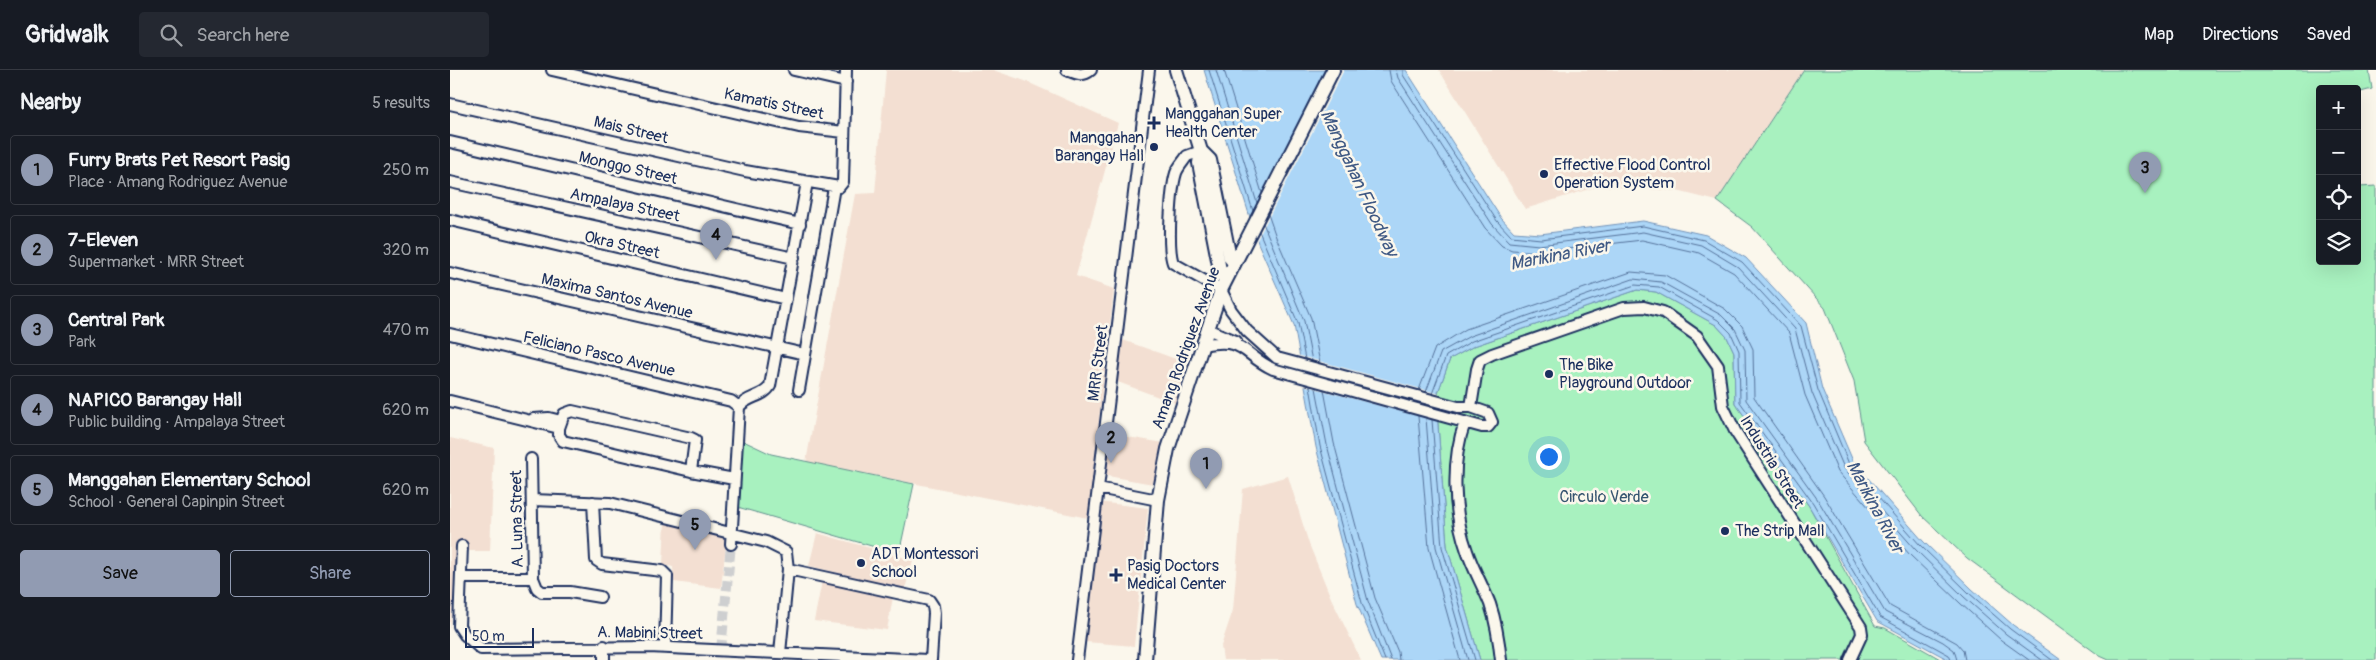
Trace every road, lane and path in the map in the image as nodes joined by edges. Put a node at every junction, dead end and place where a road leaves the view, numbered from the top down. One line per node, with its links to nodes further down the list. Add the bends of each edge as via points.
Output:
1 (552, 70): 11 (street, Kamatis Street, via 799,127)
2 (794, 70): 9 (street)
3 (846, 70): 9 (street)
4 (1067, 70): 5 (street, via 1086,74)
5 (1091, 70)
6 (1149, 70): 40 (street, MRR Street)
7 (1176, 70): 13 (main road)
8 (1333, 70): 20 (main road, Amang Rodriguez Avenue)
9 (846, 82): 11 (street)
10 (450, 104): 15 (street, Mais Street)
11 (844, 132): 16 (street, via 843,182)
12 (450, 142): 18 (street, Monggo Street)
13 (1201, 151): 20 (main road, via 1210,160 1230,258); 22 (main road, via 1198,163); 22 (street, via 1187,156 1176,172 1170,253 1173,263)
14 (450, 182): 19 (street, Ampalaya Street)
15 (807, 182): 16 (street, Mais Street); 18 (street)
16 (834, 187): 30 (street)
17 (450, 220): 23 (street, Okra Street)
18 (800, 224): 19 (street)
19 (794, 258): 23 (street)
20 (1234, 263): 22 (main road, Amang Rodriguez Avenue)
21 (450, 273): 29 (street, Maxima Santos Avenue)
22 (1224, 285): 24 (main road, Amang Rodriguez Avenue); 25 (street, via 1232,310)
23 (786, 300): 29 (street)
24 (1207, 329): 27 (street); 28 (main road, Amang Rodriguez Avenue)
25 (1247, 331): 27 (street, via 1238,334); 34 (street, via 1277,358)
26 (450, 334): 33 (street, Feliciano Pasco Avenue, via 731,401)
27 (1237, 342): 28 (street); 35 (street, via 1274,369)
28 (1202, 345): 42 (main road, Amang Rodriguez Avenue, via 1168,449)
29 (778, 348): 30 (street, Maxima Santos Avenue); 33 (street, via 768,390)
30 (805, 354): 31 (street)
31 (799, 390)
32 (450, 401): 36 (street)
33 (739, 407): 39 (street)
34 (1464, 407): 35 (street); 35 (street, via 1488,413 1492,422 1488,427 1482,427); 60 (street, Industria Street, via 1480,360 1492,354 1624,308 1644,307 1663,312 1684,325 1710,351 1718,366 1723,406 1735,431 1861,627 1862,634)
35 (1459, 421): 59 (street, via 1458,511 1467,552 1490,605)
36 (560, 425): 38 (street, via 559,435 563,441); 38 (street, via 564,414 572,411 691,438 695,440)
37 (532, 459): 41 (street, A. Luna Street)
38 (691, 471): 39 (street)
39 (734, 479): 44 (street)
40 (1098, 488): 42 (street); 57 (street, MRR Street)
41 (533, 500): 43 (street); 48 (street, A. Luna Street)
42 (1158, 500): 58 (main road, Amang Rodriguez Avenue)
43 (593, 502): 44 (street); 51 (street, via 596,560 602,564 662,571 667,576)
44 (731, 539): 46 (street, via 766,542 786,552)
45 (462, 546): 47 (street)
46 (788, 569): 53 (street); 56 (street, via 929,600 934,613)
47 (461, 578): 48 (street); 52 (street, via 460,626)
48 (533, 578): 49 (street, via 542,592)
49 (600, 597)
50 (604, 646): 51 (street, A. Mabini Street); 52 (street, A. Mabini Street); 55 (street)
51 (664, 647): 53 (street, A. Mabini Street)
52 (481, 649): 54 (street)
53 (780, 653): 56 (street, A. Mabini Street)
54 (481, 660)
55 (604, 660)
56 (930, 660)
57 (1077, 660)
58 (1145, 660)
59 (1501, 660)
60 (1850, 660)

